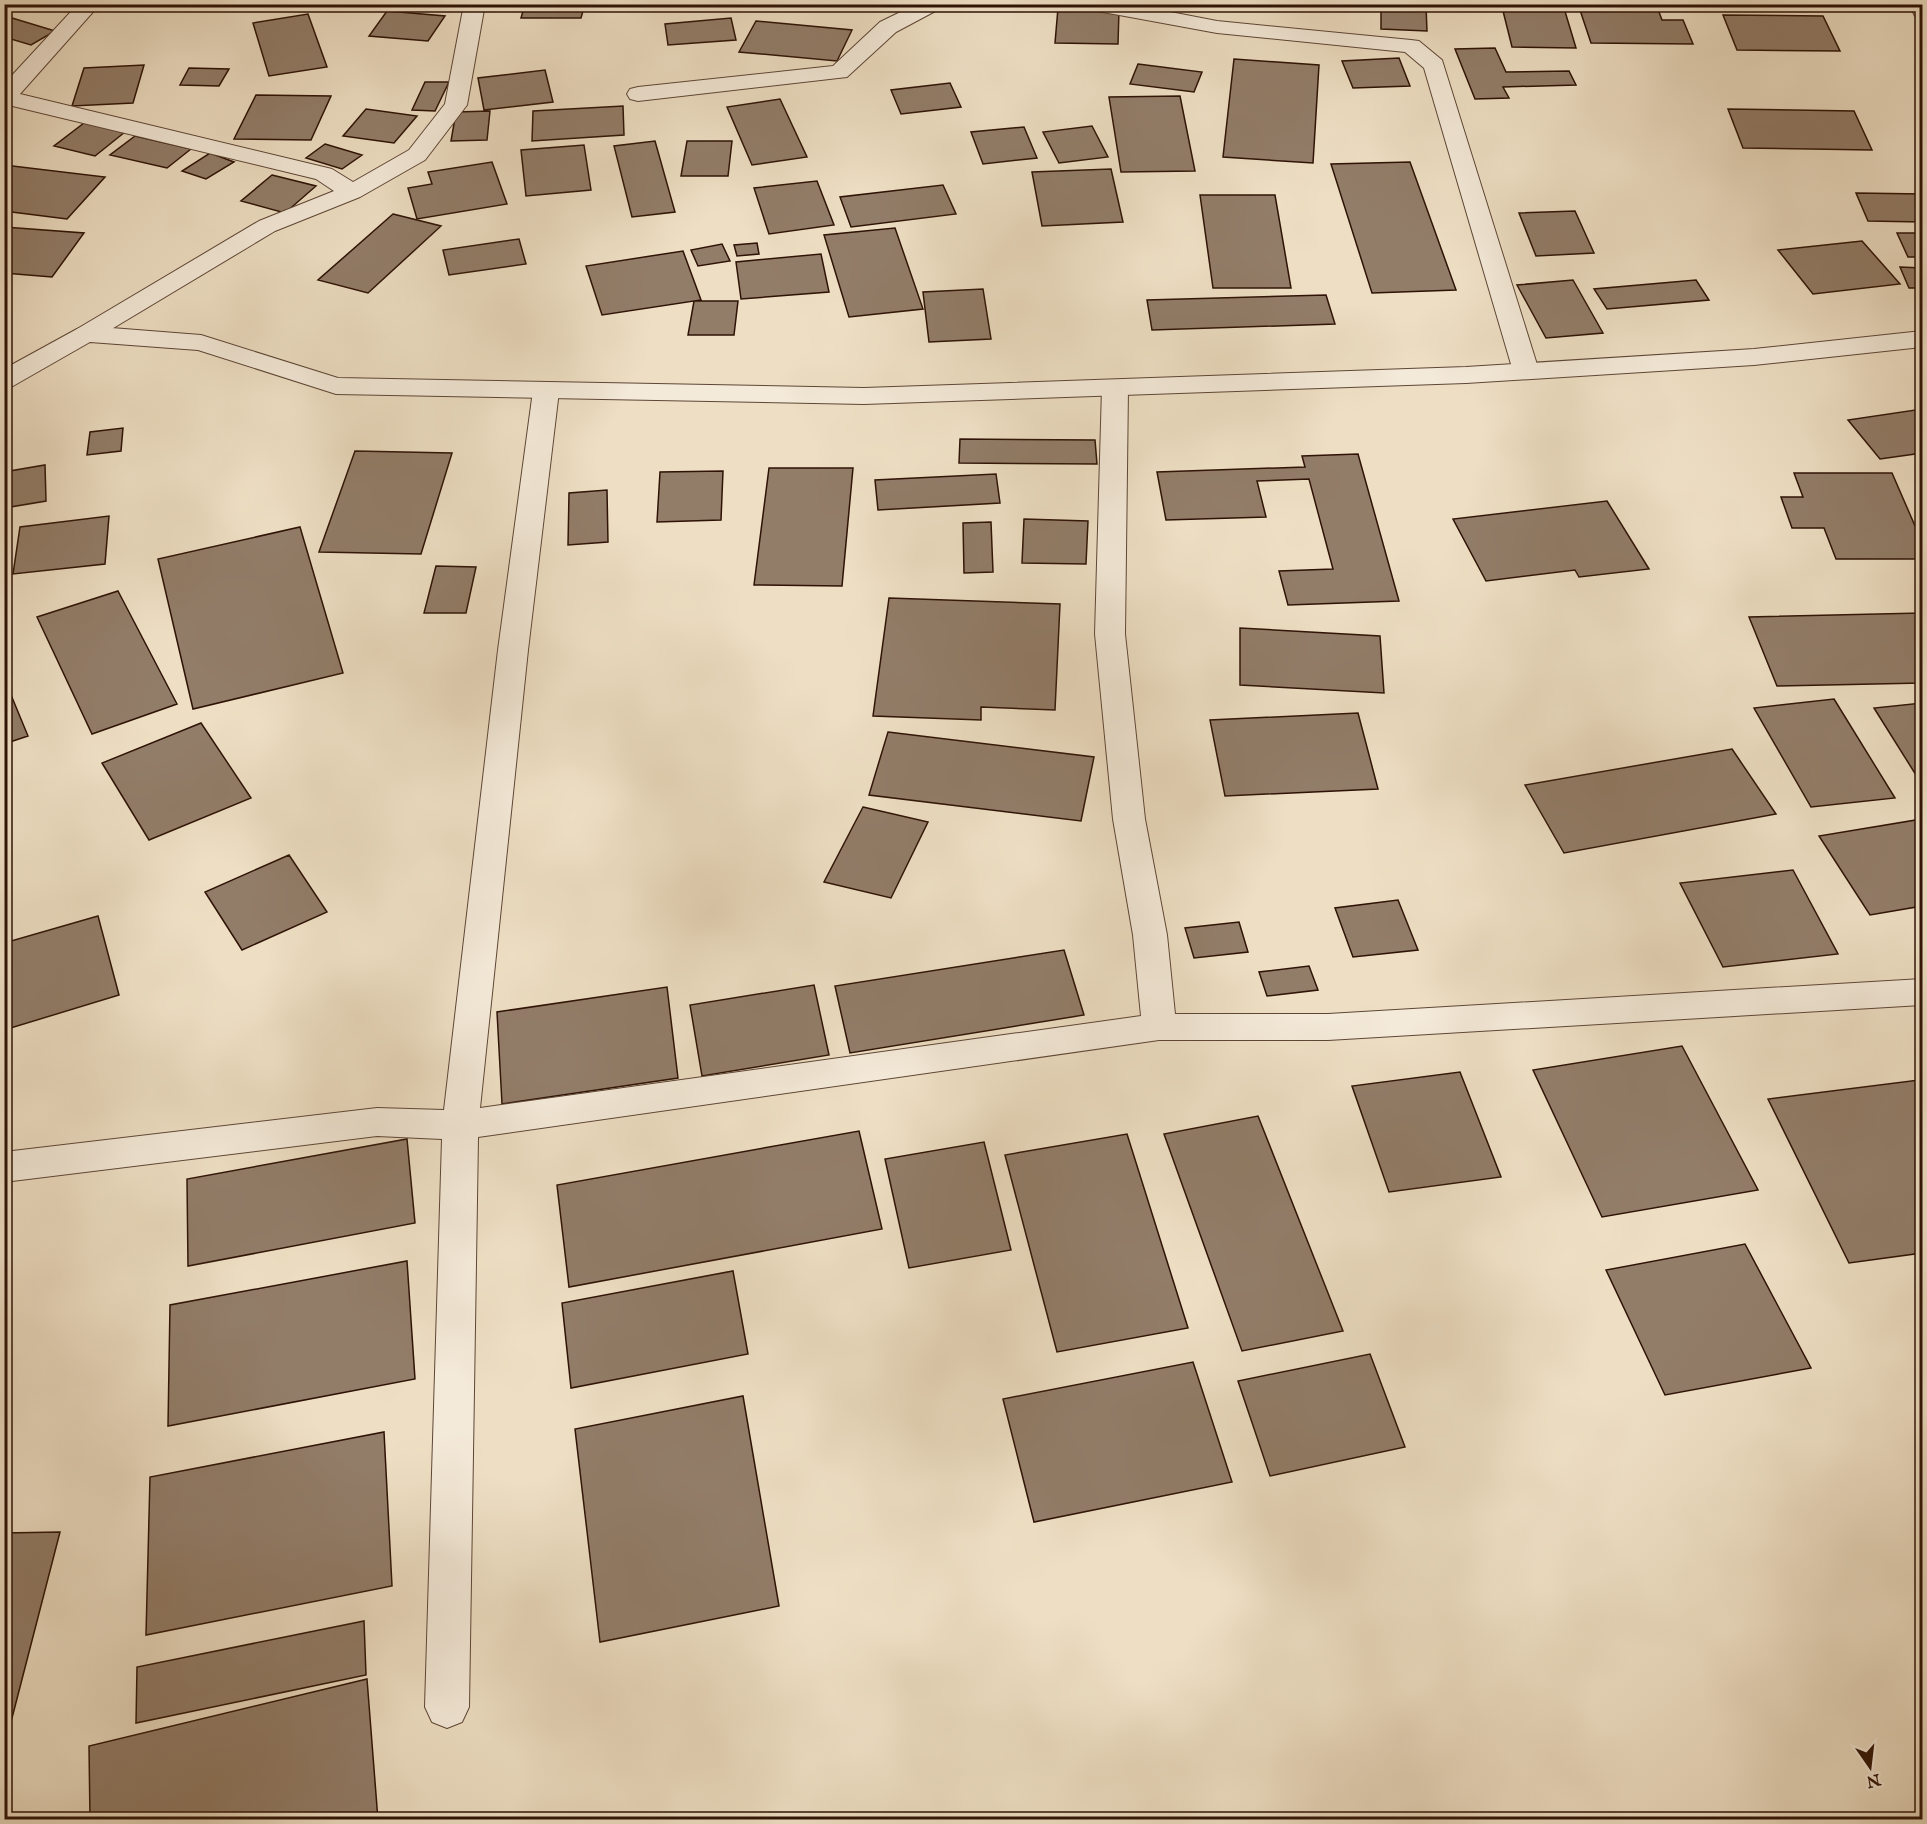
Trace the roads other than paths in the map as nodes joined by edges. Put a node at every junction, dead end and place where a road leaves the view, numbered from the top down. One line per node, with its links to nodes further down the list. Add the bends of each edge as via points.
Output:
1 (90, 4): 8 (street, via 5,97 324,174)
2 (476, 4): 8 (street, via 456,105 417,154)
3 (934, 4): 7 (street, via 888,27 839,72)
4 (1092, 4): 11 (street, via 1217,27 1411,46 1434,64)
5 (1919, 4): 6 (street)
6 (1923, 12)
7 (638, 94)
8 (352, 192): 9 (street, via 267,226)
9 (86, 334): 12 (street); 14 (street, via 201,343 336,386)
10 (1923, 339): 11 (street, via 1754,357)
11 (1526, 371): 13 (street)
12 (4, 380)
13 (1115, 388): 14 (street, via 864,396); 16 (street, via 1110,634 1129,819 1150,935)
14 (546, 391): 17 (street)
15 (1923, 992): 16 (street, via 1328,1027)
16 (1159, 1027): 17 (street)
17 (460, 1125): 18 (street, via 377,1122); 19 (street)
18 (4, 1167)
19 (447, 1707)

